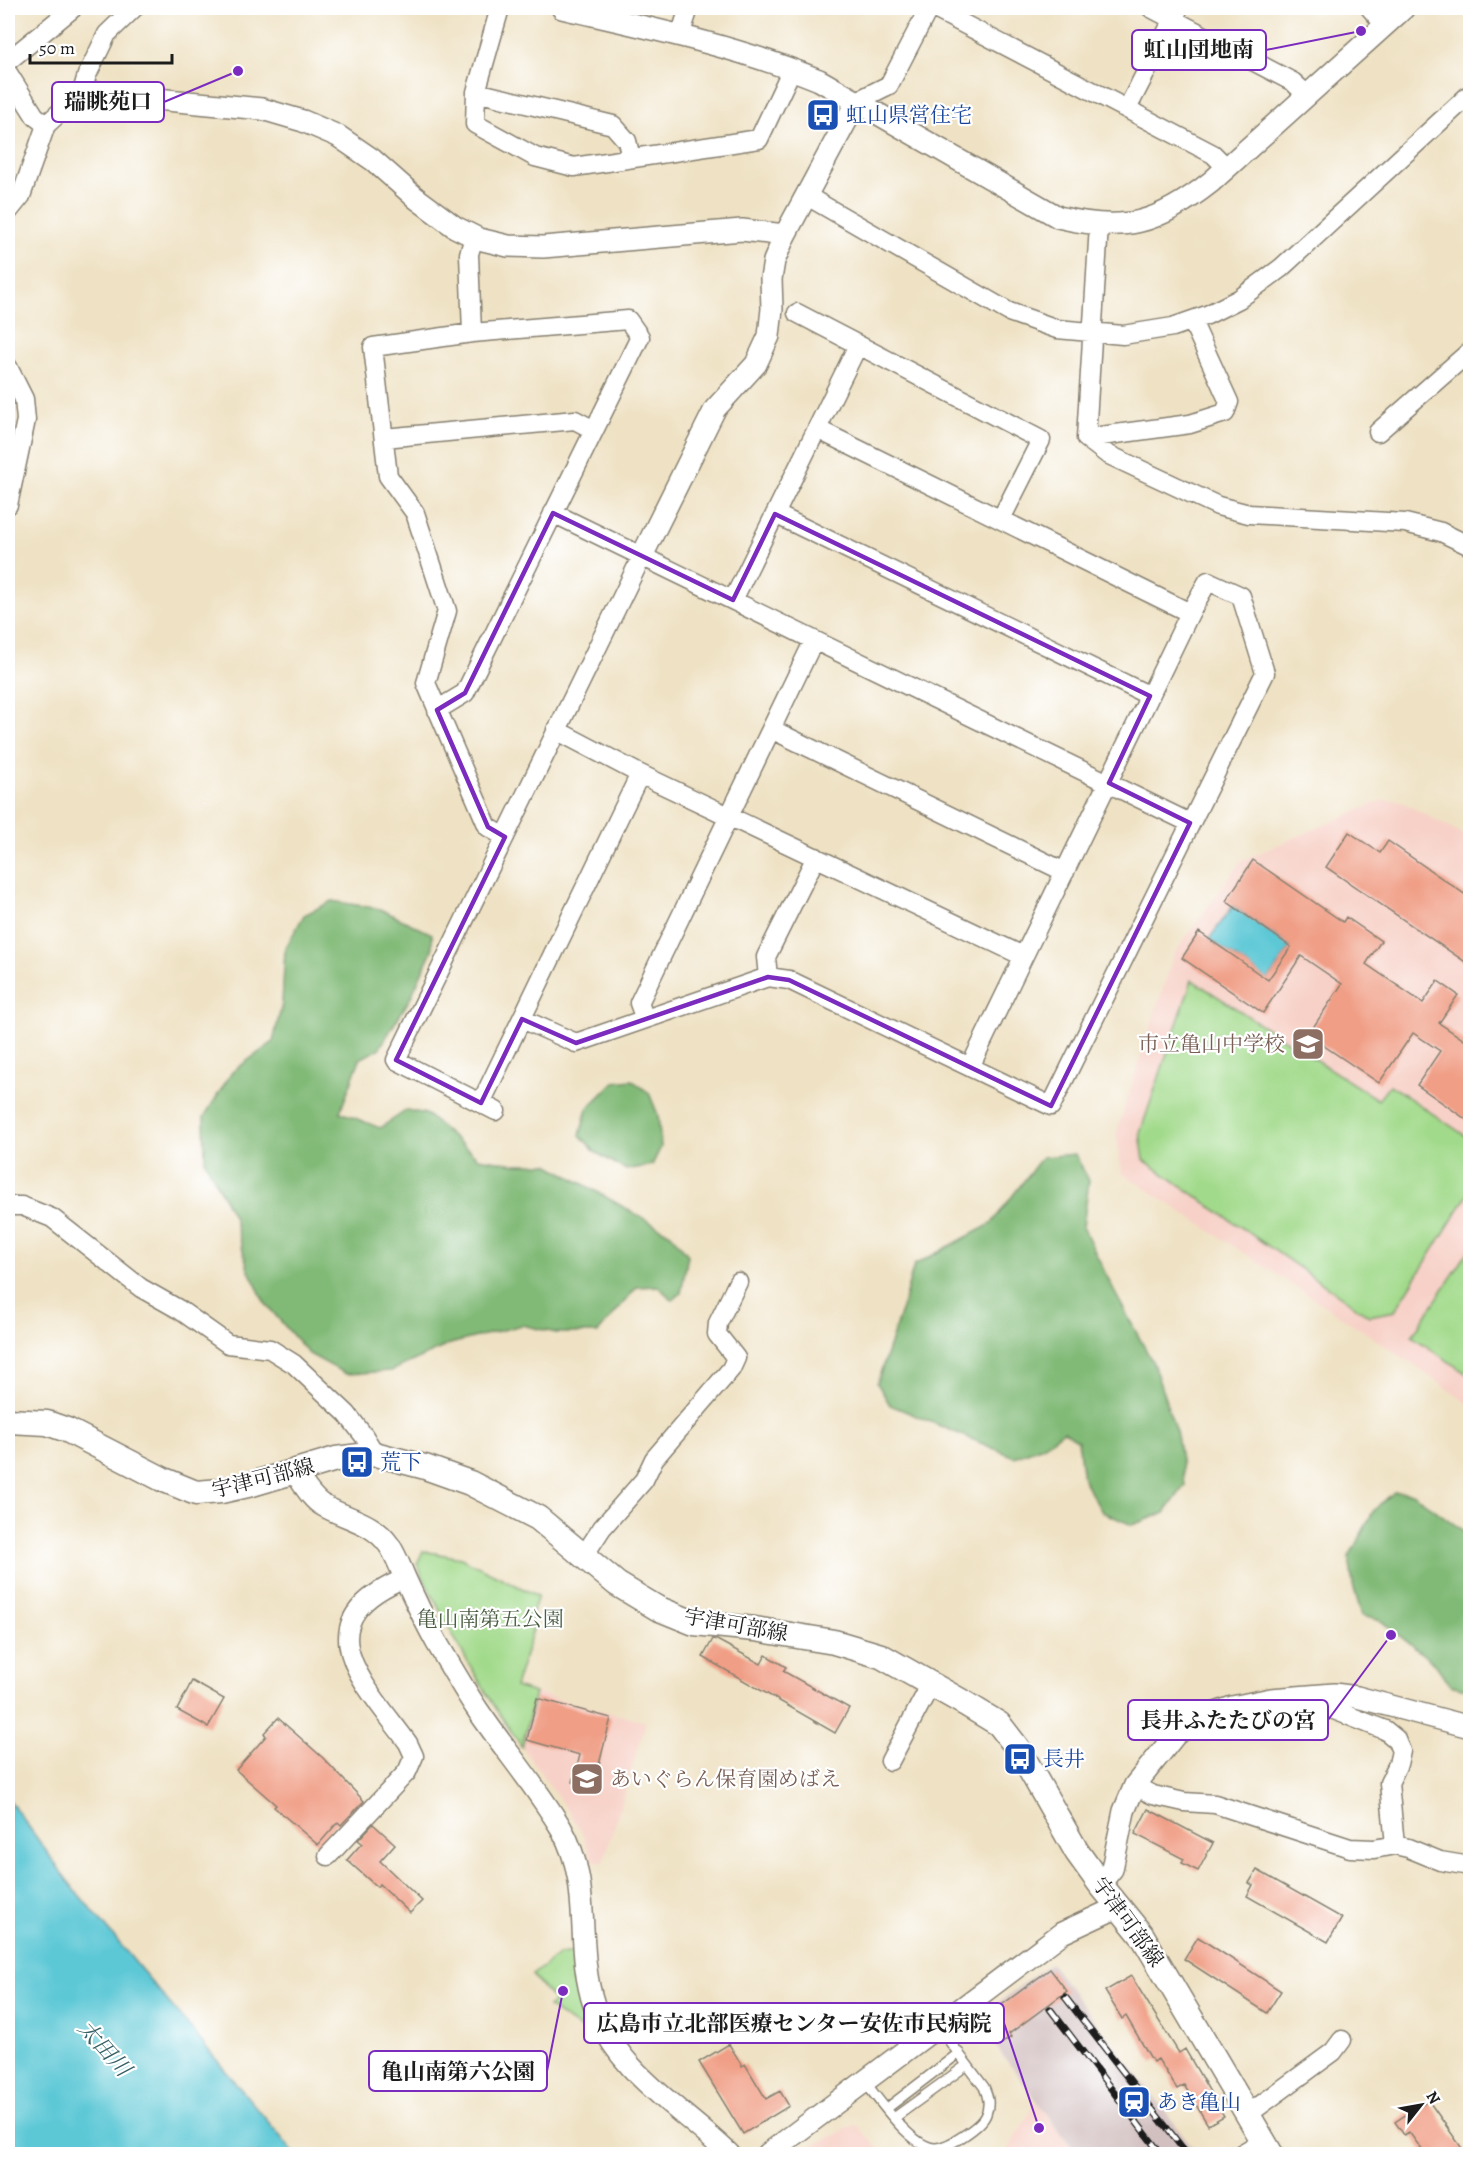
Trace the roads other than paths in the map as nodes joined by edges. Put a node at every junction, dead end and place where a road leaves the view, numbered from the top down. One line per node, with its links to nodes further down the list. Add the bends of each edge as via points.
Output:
1 (73, 8): 14 (street)
2 (134, 8): 17 (street, via 107,34)
3 (500, 8): 18 (street)
4 (562, 8): 10 (street)
5 (689, 8): 13 (street)
6 (931, 8): 21 (street, via 890,85); 22 (street)
7 (1151, 8): 11 (street)
8 (1370, 8): 12 (street)
9 (1404, 8): 12 (street)
10 (592, 11): 13 (street)
11 (1176, 13): 20 (street, via 1293,82); 22 (street)
12 (1385, 25): 20 (street)
13 (680, 36): 15 (street)
14 (8, 61)
15 (792, 69): 21 (street); 24 (street, via 759,139)
16 (8, 73): 23 (street, via 35,116)
17 (82, 92): 23 (street); 30 (street, via 262,109 303,121 338,136 455,227)
18 (476, 92): 24 (street, via 613,125 627,141); 24 (street, via 475,124 535,157 574,167)
19 (1470, 94): 32 (street, via 1281,267 1239,299)
20 (1307, 95): 25 (street)
21 (857, 101): 26 (street); 28 (street, via 1058,217)
22 (1126, 109): 25 (street, via 1213,154)
23 (46, 125): 27 (street, via 21,196)
24 (632, 158)
25 (1227, 168): 28 (street, via 1185,202 1163,214 1116,226)
26 (807, 196): 29 (street); 33 (street, via 1009,312 1057,329)
27 (8, 212)
28 (1099, 225): 33 (street)
29 (785, 235): 30 (street, via 742,230 543,247 508,246); 48 (street, via 771,279 769,336 756,364 715,409)
30 (474, 237): 34 (street, via 469,254)
31 (797, 313): 35 (street)
32 (1192, 321): 33 (street, via 1123,335); 42 (street, via 1229,402 1225,413 1190,424)
33 (1093, 332): 42 (street)
34 (472, 333): 39 (street, via 628,320 640,337); 41 (street, via 372,347)
35 (858, 345): 38 (street); 46 (street, via 1041,440)
36 (1470, 357): 40 (street, via 1468,353)
37 (10, 380): 43 (street, via 24,399 26,420)
38 (817, 429): 45 (street); 46 (street)
39 (594, 430): 41 (street, via 575,420); 44 (street)
40 (1378, 432)
41 (384, 438): 53 (street, via 388,476 416,513 447,611 426,683)
42 (1086, 438): 47 (street, via 1107,454 1218,506 1249,514 1405,524 1441,532)
43 (8, 504)
44 (553, 513): 48 (street); 53 (street, via 465,693)
45 (775, 514): 49 (street); 52 (street)
46 (1001, 519): 50 (street)
47 (1470, 546)
48 (642, 556): 49 (street); 55 (street)
49 (733, 600): 51 (street)
50 (1190, 613): 52 (street); 59 (street, via 1208,581 1241,596 1265,673)
51 (814, 640): 54 (street); 57 (street)
52 (1150, 696): 57 (street)
53 (437, 710): 60 (street, via 488,827)
54 (771, 729): 58 (street); 62 (street)
55 (556, 730): 56 (street); 60 (street)
56 (640, 774): 58 (street); 66 (street)
57 (1109, 783): 59 (street); 62 (street)
58 (729, 816): 61 (street); 65 (street, via 639,1003)
59 (1190, 823): 67 (street, via 1051,1106)
60 (505, 837): 66 (street, via 396,1060 488,1107)
61 (816, 857): 63 (street); 64 (street, via 766,957)
62 (1065, 872): 63 (street)
63 (1023, 956): 67 (street)
64 (768, 977): 65 (street); 67 (street, via 789,980)
65 (645, 1018): 66 (street, via 576,1043)
66 (522, 1019)
67 (970, 1067)
68 (8, 1206): 71 (street, via 22,1206 52,1218 141,1288 228,1344 270,1349 294,1364 347,1414)
69 (738, 1282): 73 (street, via 718,1323 717,1334 736,1358 731,1369 654,1459 644,1480 602,1528)
70 (8, 1421): 72 (main road, 宇津可部線, via 47,1423 67,1430 196,1494)
71 (375, 1454): 72 (main road, 宇津可部線, via 336,1459); 73 (main road, 宇津可部線, via 425,1467 497,1496 538,1518)
72 (295, 1472): 74 (street, via 322,1506 376,1531 389,1545)
73 (584, 1557): 75 (main road, 宇津可部線, via 617,1584 657,1608 694,1623 834,1642 881,1656)
74 (405, 1578): 81 (street, via 386,1586 353,1616 348,1634 349,1655 414,1756 407,1772); 94 (street, via 477,1709 543,1800 574,1856 588,1980 593,2004 610,2041 630,2068)
75 (931, 1684): 78 (street); 83 (main road, 宇津可部線, via 999,1724 1019,1750 1077,1852)
76 (1316, 1695): 77 (street, via 1357,1697); 79 (street, via 1271,1699 1202,1718 1176,1734); 80 (street, via 1329,1708 1385,1730 1396,1739 1401,1750 1389,1783)
77 (1470, 1727)
78 (890, 1761)
79 (1135, 1786): 80 (street, via 1184,1802 1215,1804 1350,1848); 83 (street, via 1124,1811 1112,1869)
80 (1395, 1845): 82 (street, via 1440,1861)
81 (328, 1856)
82 (1470, 1866)
83 (1100, 1884): 84 (main road, 宇津可部線)
84 (1118, 1907): 85 (street, via 1062,1934); 91 (main road, 宇津可部線, via 1143,1937)
85 (938, 2026): 87 (lane); 89 (street)
86 (1342, 2040): 91 (street, via 1325,2058)
87 (958, 2053): 88 (lane); 90 (lane)
88 (967, 2065): 92 (lane); 92 (lane, via 987,2095 986,2117 978,2125 949,2144 934,2148 914,2137)
89 (865, 2082): 90 (lane); 95 (street)
90 (886, 2109): 92 (lane)
91 (1247, 2115): 93 (main road, 宇津可部線)
92 (894, 2118)
93 (1267, 2148): 96 (street)
94 (729, 2154)
95 (768, 2154)
96 (1241, 2154)

